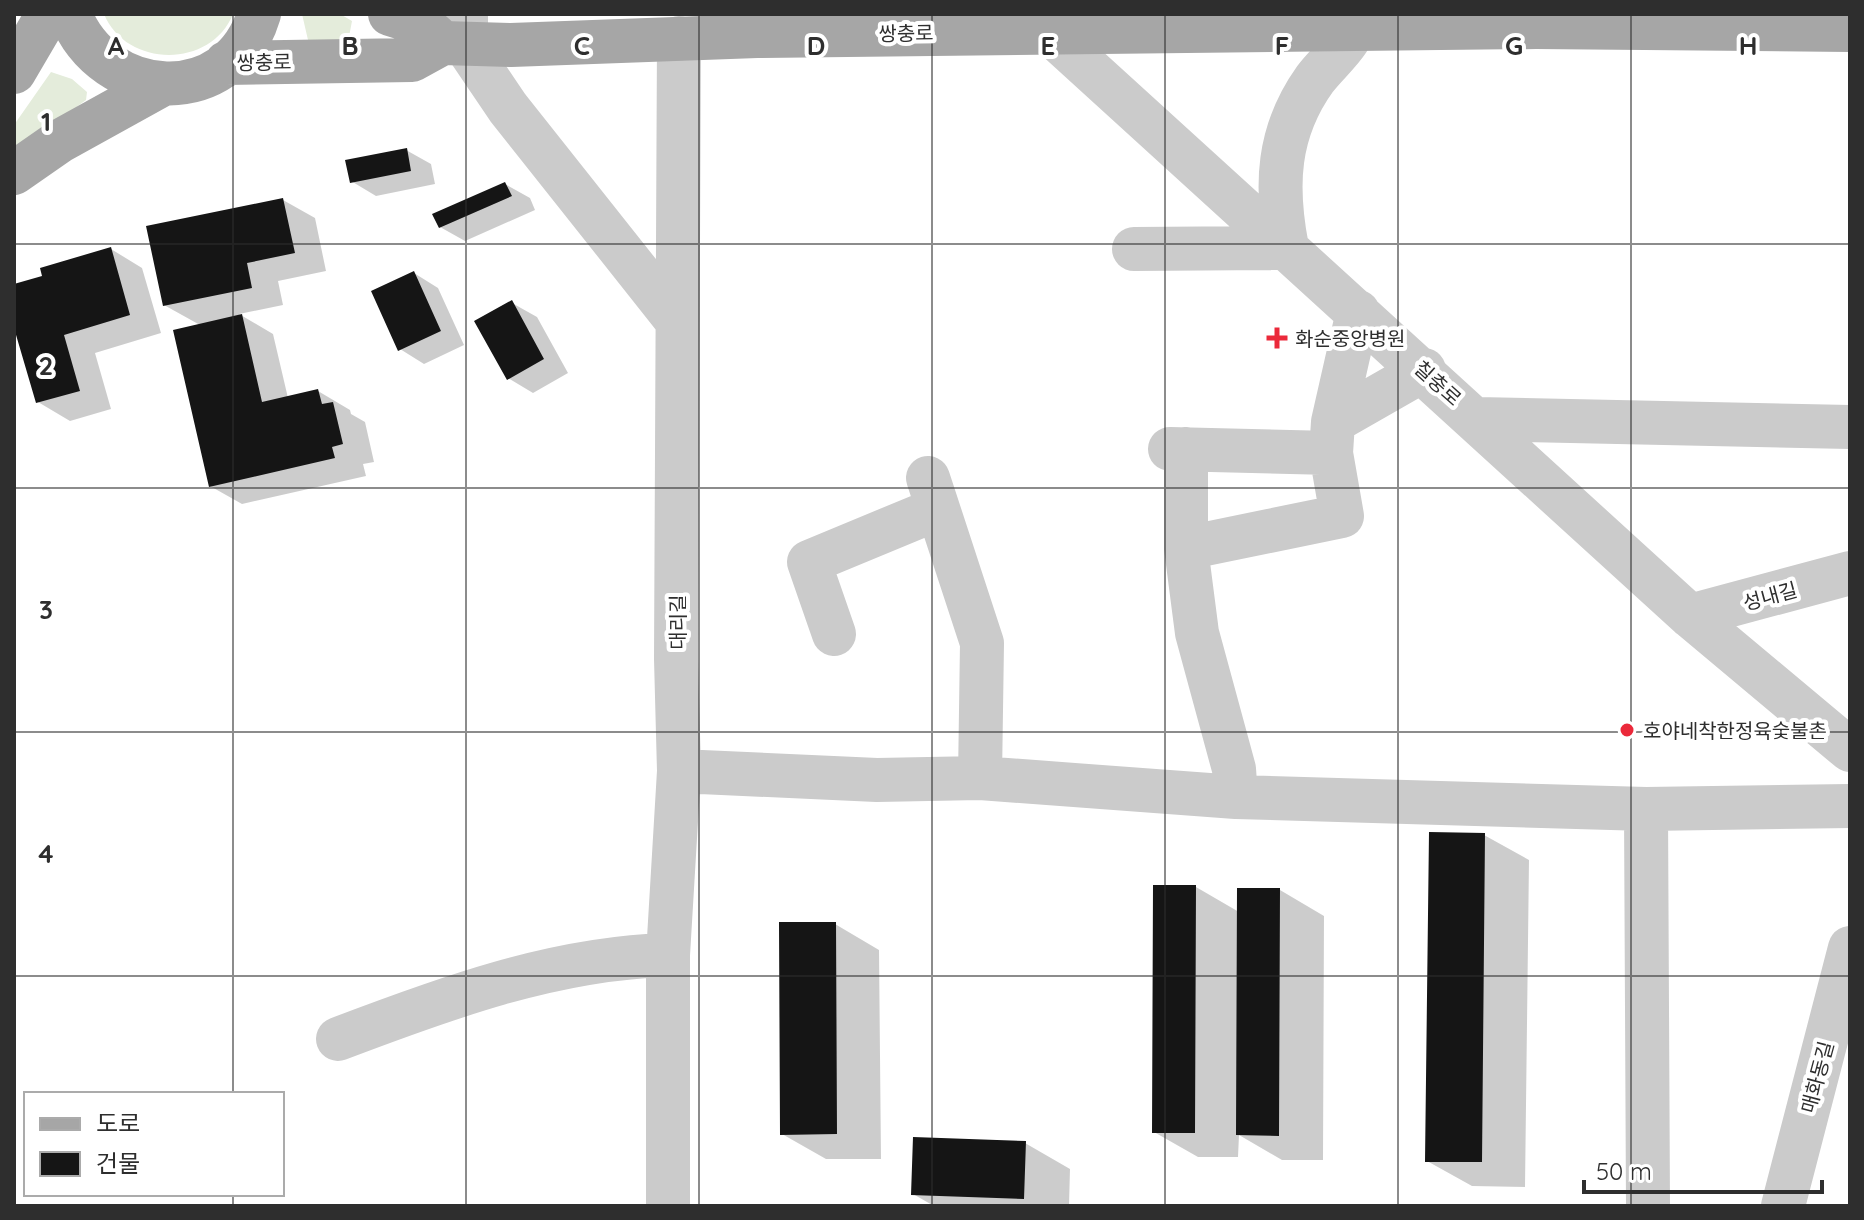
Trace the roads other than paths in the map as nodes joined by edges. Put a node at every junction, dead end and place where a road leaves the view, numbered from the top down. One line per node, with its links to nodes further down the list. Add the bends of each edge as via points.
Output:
1 (48, 14): 11 (main road)
2 (70, 14): 12 (main road, via 98,58)
3 (259, 14): 10 (main road)
4 (390, 14): 8 (main road)
5 (1037, 22): 6 (main road, 쌍충로); 9 (main road, 쌍충로); 14 (street, 칠충로)
6 (1357, 22): 7 (main road, 쌍충로); 14 (street, via 1295,110 1284,142 1279,205)
7 (1850, 30)
8 (458, 34): 9 (main road, 쌍충로); 10 (main road, 쌍충로, via 412,60); 17 (street, via 508,108)
9 (679, 38): 17 (street, 대리길)
10 (231, 58): 12 (main road, via 201,77)
11 (14, 72)
12 (145, 80): 13 (main road)
13 (14, 173)
14 (1287, 248): 15 (street); 16 (street, 칠충로)
15 (1134, 249)
16 (1358, 312): 18 (street, 칠충로); 21 (street)
17 (677, 321): 27 (street, 대리길)
18 (1424, 370): 19 (street, 칠충로); 21 (street)
19 (1477, 419): 20 (street); 24 (street, 칠충로)
20 (1850, 427)
21 (1332, 437): 22 (street, via 1342,516); 22 (street, via 1178,449)
22 (1186, 548): 29 (street, via 1197,633 1234,769)
23 (1850, 573): 24 (street, 성내길)
24 (1690, 616): 26 (street, 칠충로)
25 (834, 634): 28 (street, via 809,562 932,494 982,643)
26 (1850, 750)
27 (679, 771): 28 (street, via 877,780); 33 (street, 대리길)
28 (980, 778): 29 (street)
29 (1236, 797): 31 (street)
30 (1850, 806): 31 (street)
31 (1646, 809): 36 (street)
32 (1850, 948): 37 (street, 매화동길)
33 (668, 955): 34 (street, via 629,956 486,986); 35 (street, 대리길)
34 (338, 1039)
35 (668, 1206)
36 (1648, 1206)
37 (1783, 1206)

